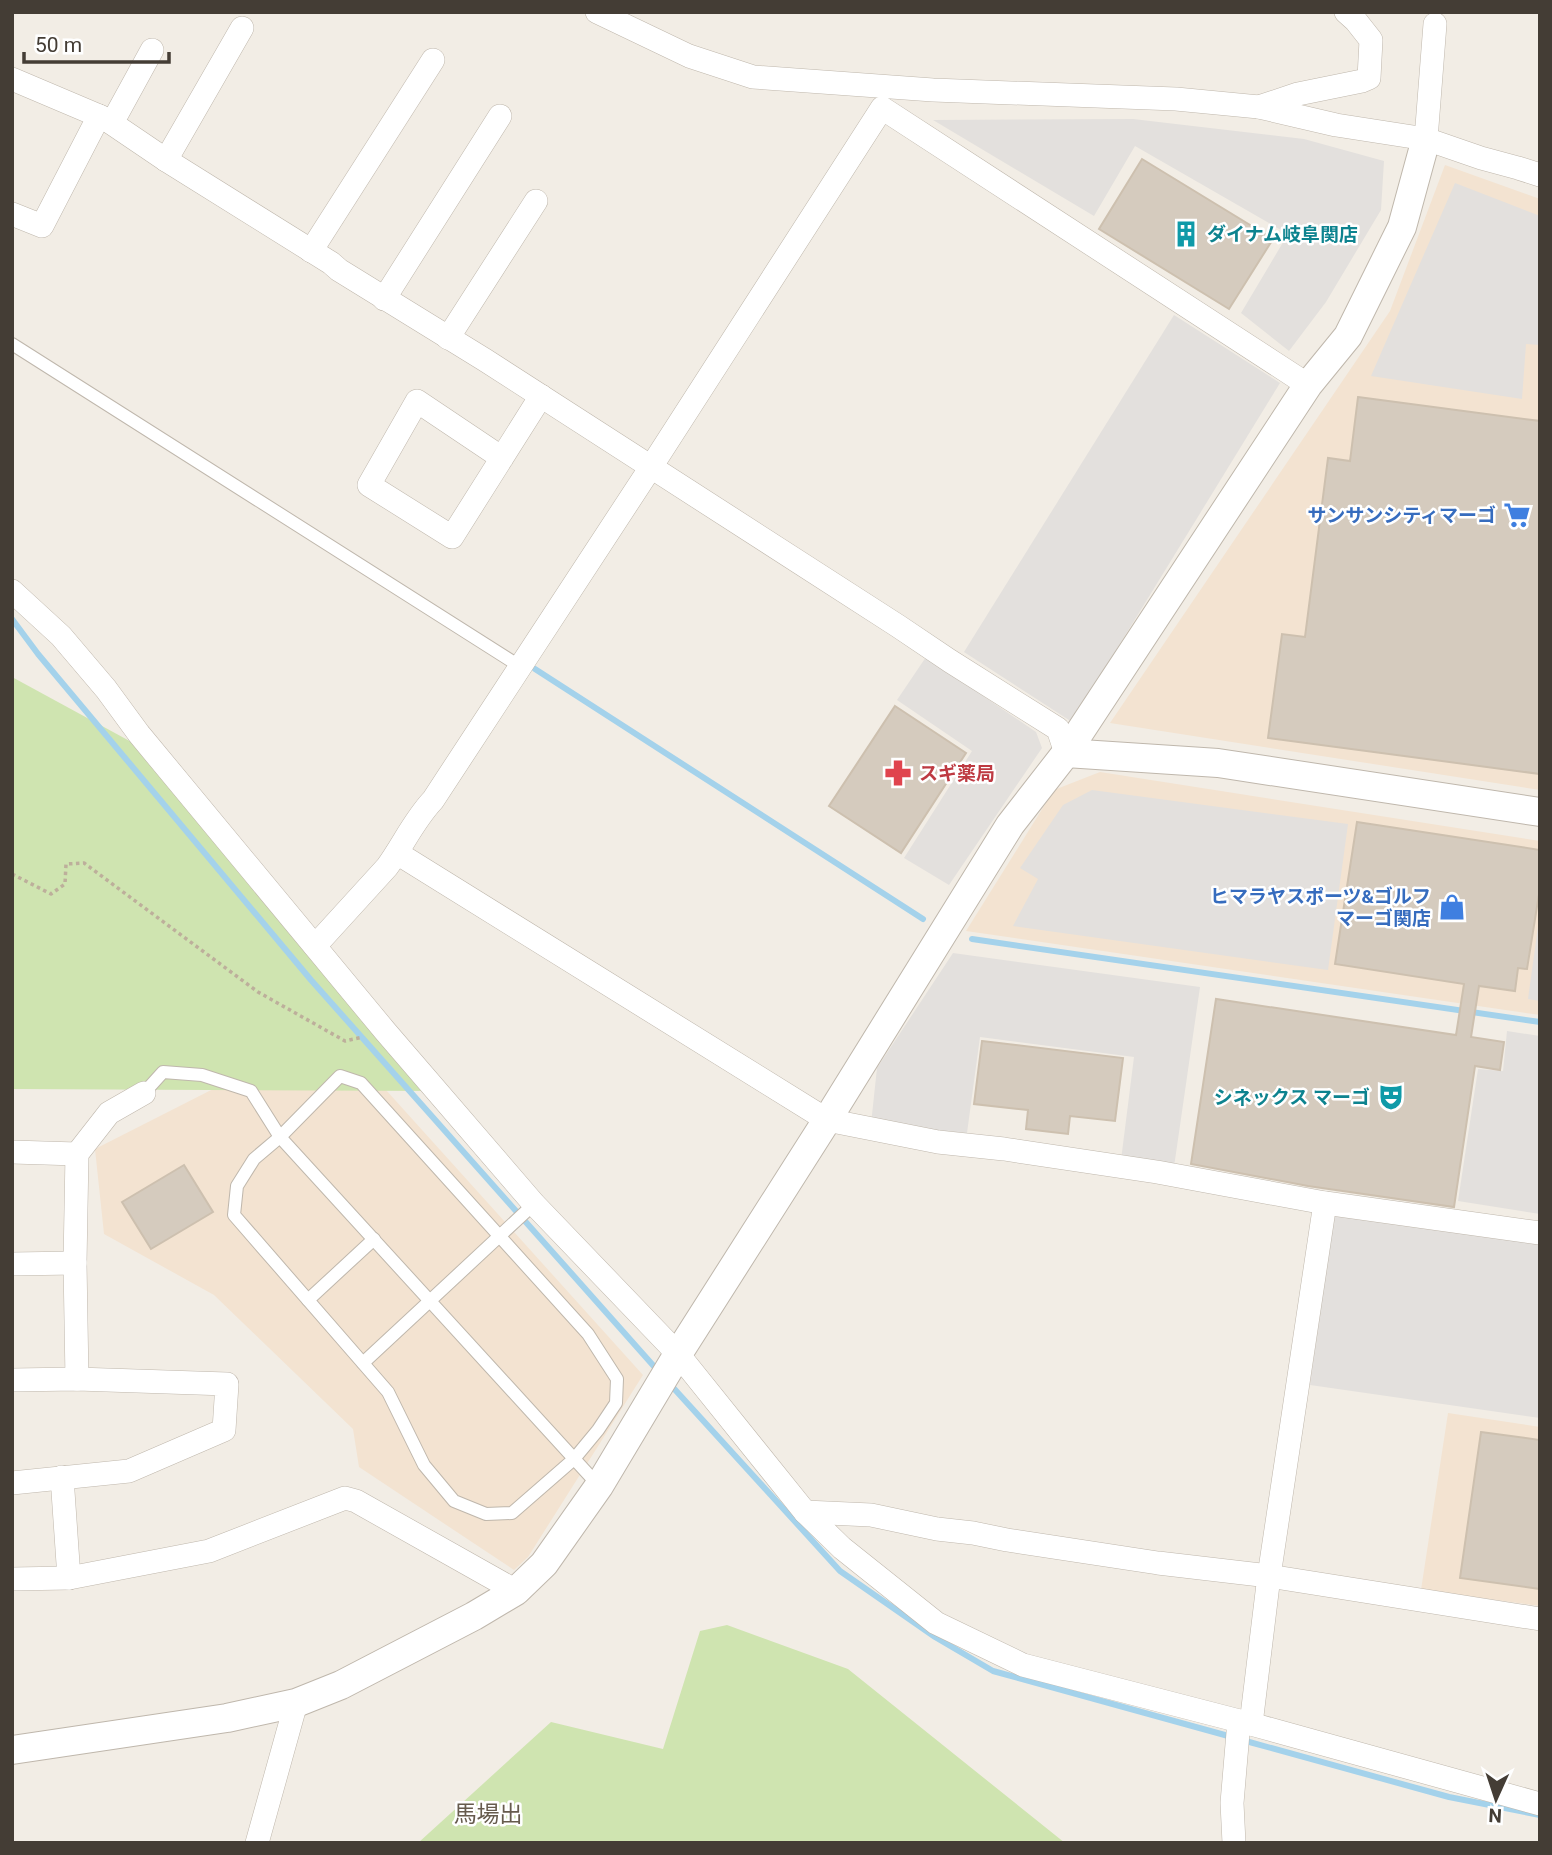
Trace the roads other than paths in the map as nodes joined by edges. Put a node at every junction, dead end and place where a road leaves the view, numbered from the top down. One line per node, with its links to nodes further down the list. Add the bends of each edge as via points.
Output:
1 (597, 12): 8 (street, via 689,56 753,78)
2 (1346, 12): 8 (street, via 1371,40 1369,78)
3 (1435, 23): 11 (street)
4 (242, 28): 12 (street)
5 (152, 50): 10 (street)
6 (433, 60): 16 (street)
7 (12, 79): 10 (street)
8 (1259, 107): 11 (street)
9 (500, 116): 17 (street)
10 (105, 119): 12 (street); 15 (street, via 42,226)
11 (1426, 139): 13 (street); 20 (street, via 1402,227 1348,336)
12 (166, 160): 16 (street)
13 (1540, 175)
14 (536, 201): 18 (street)
15 (12, 214)
16 (312, 251): 17 (street)
17 (384, 299): 18 (street)
18 (447, 338): 21 (street)
19 (12, 344): 25 (lane)
20 (1308, 384): 23 (street, via 882,108); 26 (street)
21 (541, 396): 22 (street); 23 (street)
22 (502, 458): 22 (street, via 452,537 369,485 417,401)
23 (651, 467): 25 (street); 26 (street, via 1058,729)
24 (12, 591): 29 (street, via 61,636)
25 (521, 667): 28 (street)
26 (1066, 753): 27 (street, via 1218,763); 31 (street, via 1010,825)
27 (1540, 812)
28 (397, 853): 29 (street); 31 (street)
29 (315, 946): 36 (street)
30 (144, 1093): 32 (lane, via 163,1072 202,1075 251,1091); 34 (street, via 108,1113)
31 (827, 1120): 35 (street); 44 (street)
32 (280, 1137): 38 (lane, via 340,1076 361,1083); 39 (lane); 42 (lane, via 254,1159 237,1186 234,1214)
33 (12, 1152): 34 (street)
34 (78, 1154): 41 (street)
35 (1325, 1203): 37 (street); 53 (street)
36 (534, 1204): 38 (lane); 44 (street)
37 (1540, 1233)
38 (500, 1235): 43 (lane); 48 (lane, via 588,1334 617,1379 616,1403)
39 (374, 1239): 42 (lane); 43 (lane)
40 (12, 1264): 41 (street)
41 (75, 1264): 46 (street)
42 (308, 1300): 45 (lane)
43 (430, 1301): 45 (lane); 48 (lane)
44 (678, 1354): 51 (street); 52 (street)
45 (363, 1363): 48 (lane, via 388,1392 424,1465 454,1501 486,1514 512,1513)
46 (77, 1379): 47 (street); 49 (street, via 227,1384 224,1430 129,1471)
47 (12, 1380)
48 (574, 1459): 51 (lane)
49 (62, 1477): 50 (street); 54 (street)
50 (12, 1483)
51 (599, 1486): 56 (street, via 544,1564)
52 (805, 1512): 53 (street, via 871,1515 937,1530); 59 (street, via 916,1608 973,1642 1023,1665)
53 (1269, 1576): 57 (street); 59 (street)
54 (69, 1578): 55 (street); 56 (street, via 209,1551 345,1498)
55 (12, 1579)
56 (516, 1591): 58 (street, via 341,1685)
57 (1540, 1619)
58 (296, 1703): 60 (street, via 227,1718); 62 (street)
59 (1245, 1722): 61 (street); 63 (street, via 1232,1803)
60 (12, 1750)
61 (1540, 1804)
62 (257, 1843)
63 (1234, 1843)

